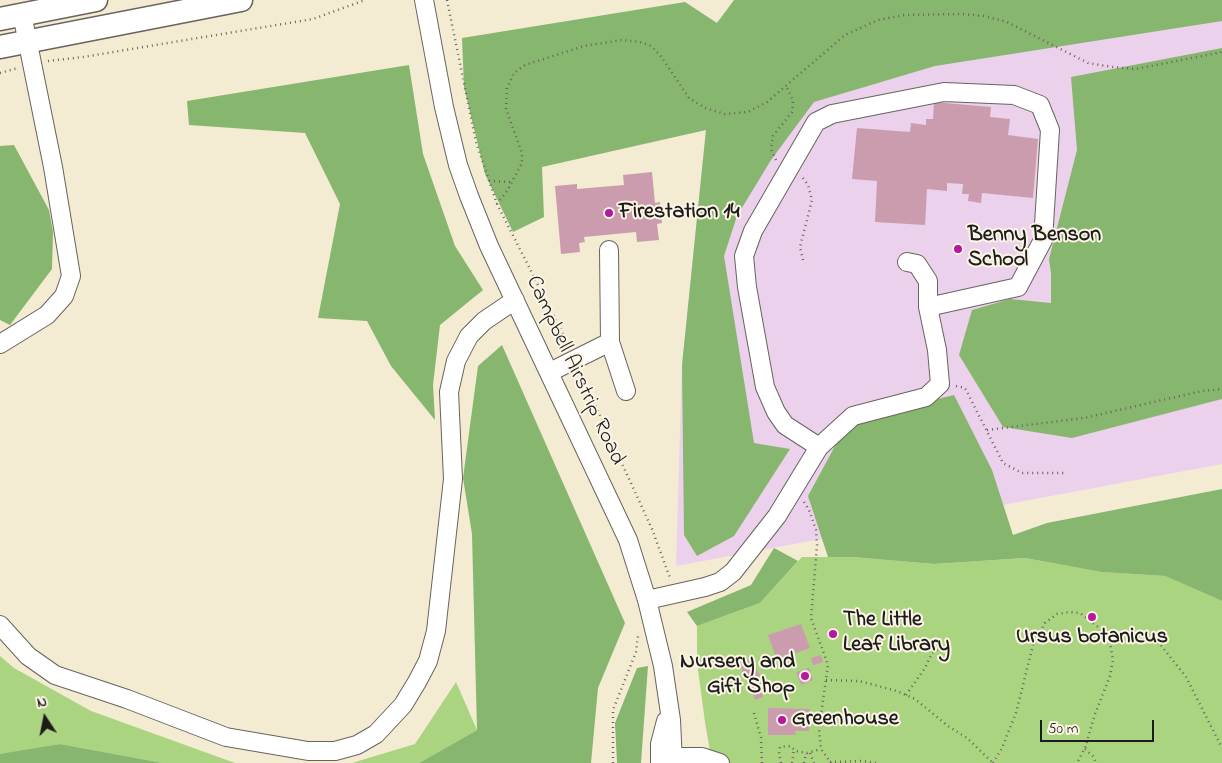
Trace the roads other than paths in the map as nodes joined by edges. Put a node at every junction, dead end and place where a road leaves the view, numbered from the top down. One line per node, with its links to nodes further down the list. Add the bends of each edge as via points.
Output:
1 (96, 0): 4 (main road)
2 (241, 0): 6 (main road)
3 (424, 0): 10 (street, Campbell Airstrip Road, via 458,166 489,246)
4 (22, 14): 5 (main road); 6 (street)
5 (0, 18)
6 (27, 42): 7 (main road); 13 (street, via 53,166 71,276 64,296 47,315)
7 (0, 47)
8 (609, 250): 12 (street)
9 (907, 262): 11 (street, via 918,264 928,281)
10 (515, 300): 14 (street, Campbell Airstrip Road); 18 (street, via 484,321 469,336 456,361 449,392 453,479 436,631 428,661 417,682 403,705 376,734 358,745 335,751 308,751 226,737 56,675 28,656)
11 (928, 307): 16 (street, via 938,350 940,384 926,397 853,416); 16 (street, via 1018,287 1043,240 1050,130 1040,105 1014,95 944,92 832,114 816,122 753,231 744,256 765,387 784,425)
12 (610, 342): 14 (street); 15 (street)
13 (0, 344)
14 (550, 372): 17 (street, Campbell Airstrip Road, via 628,540)
15 (626, 391)
16 (819, 447): 17 (street, via 796,488 733,572 720,582)
17 (647, 600): 19 (street, Campbell Airstrip Road, via 664,666 670,706)
18 (0, 626)
19 (669, 761): 20 (street, via 702,757)
20 (720, 763)

